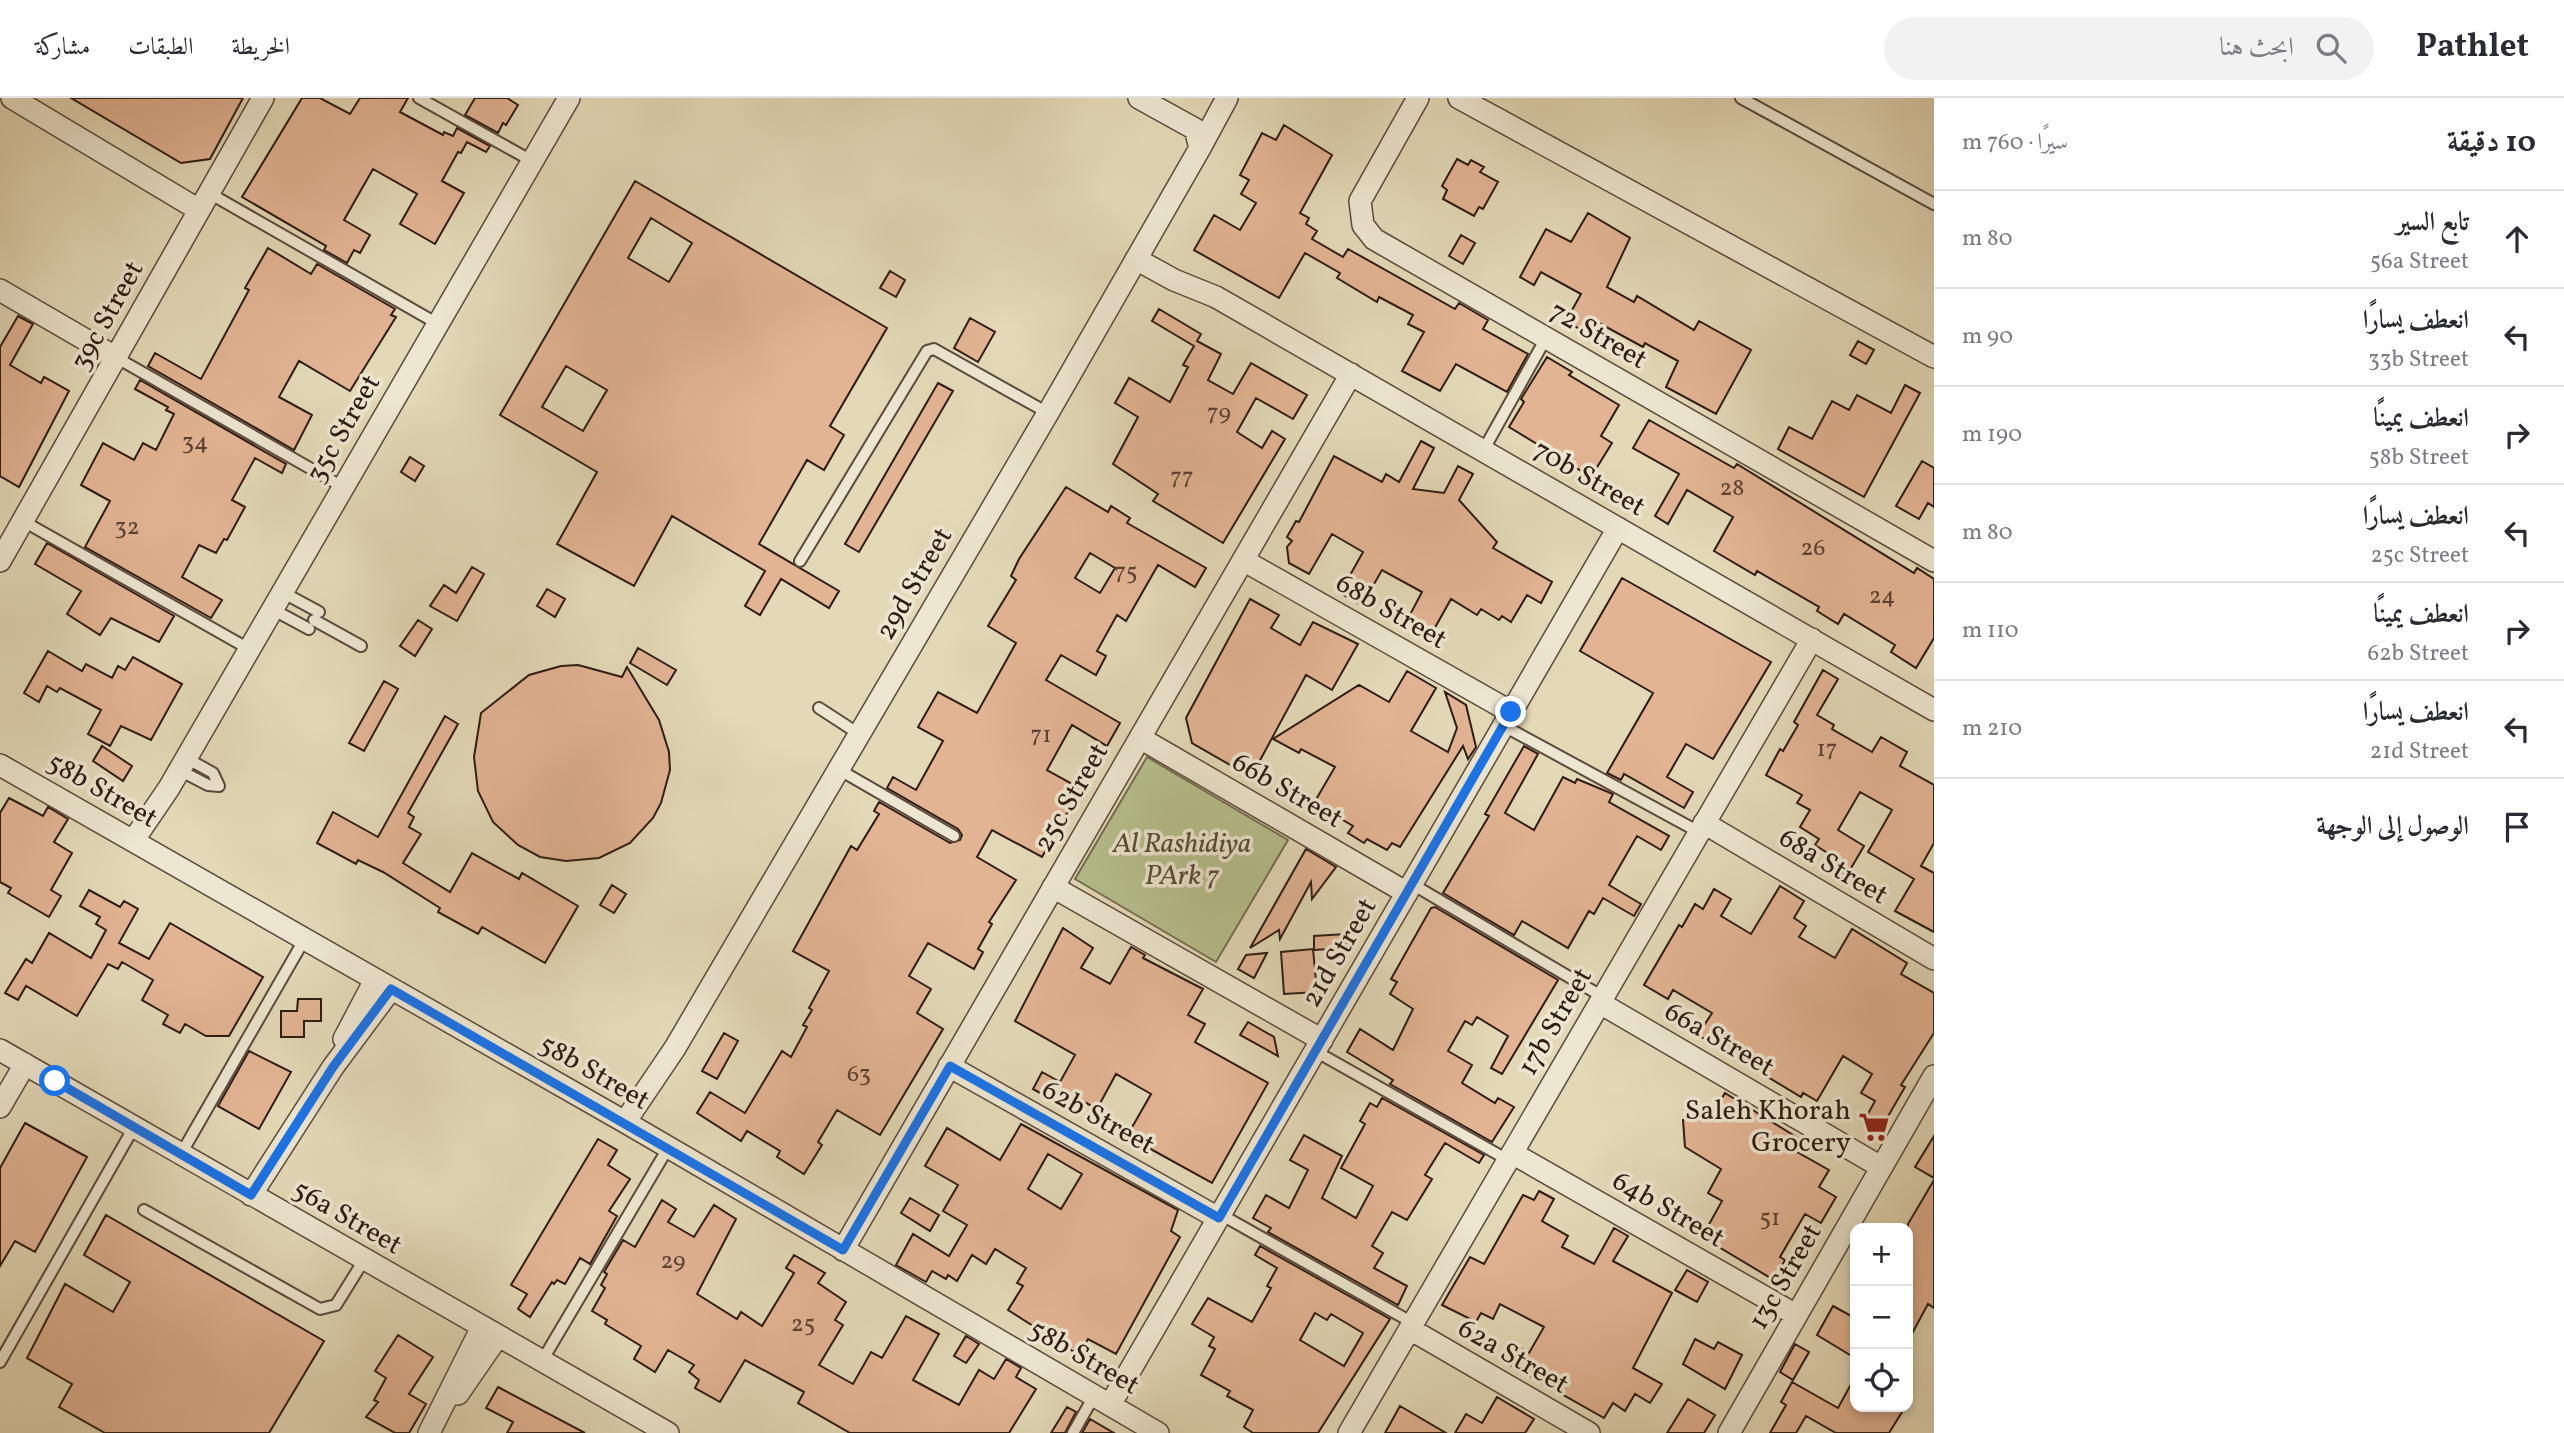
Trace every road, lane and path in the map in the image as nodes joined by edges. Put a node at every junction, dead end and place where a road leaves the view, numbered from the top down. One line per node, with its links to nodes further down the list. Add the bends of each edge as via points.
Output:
1 (263, 98): 12 (street, 39c Street)
2 (419, 98): 11 (lane)
3 (569, 98): 11 (street, 35c Street)
4 (1139, 98): 10 (street, via 1195,129)
5 (1227, 98): 10 (street, 29d Street)
6 (1418, 98): 17 (street, 72 Street, via 1362,193 1363,225 1374,239)
7 (1459, 98): 18 (street)
8 (1741, 98): 13 (lane)
9 (14, 99): 12 (street)
10 (1200, 145): 14 (street, 29d Street)
11 (532, 161): 16 (street, 35c Street)
12 (204, 201): 16 (lane); 19 (street, 39c Street)
13 (1934, 204)
14 (1139, 253): 20 (street, 70b Street, via 1174,280 1216,297); 21 (street, 29d Street)
15 (0, 290): 19 (street)
16 (438, 324): 23 (street, 35c Street)
17 (1546, 338): 22 (lane); 29 (street, 72 Street)
18 (1934, 357)
19 (117, 358): 23 (lane); 24 (street, 39c Street)
20 (1350, 374): 22 (street, 70b Street); 26 (street, 25c Street)
21 (1048, 413): 28 (lane, via 934,349 927,351); 38 (street, 29d Street)
22 (1483, 451): 25 (street, 70b Street)
23 (343, 487): 30 (street, 35c Street)
24 (13, 524): 27 (street, 39c Street); 34 (lane)
25 (1618, 528): 32 (street, 70b Street); 37 (street, 21d Street)
26 (1243, 560): 37 (street, 68b Street); 39 (street, 25c Street)
27 (0, 561)
28 (800, 561)
29 (1934, 561)
30 (277, 600): 31 (lane); 31 (lane); 34 (street, 35c Street)
31 (314, 620): 33 (lane)
32 (1812, 639): 36 (street, 70b Street); 42 (street, 17b Street)
33 (361, 646)
34 (249, 649): 44 (street, 35c Street)
35 (819, 708): 38 (lane)
36 (1934, 710)
37 (1507, 719): 42 (lane); 46 (street, 21d Street)
38 (859, 734): 41 (street, 29d Street)
39 (1140, 738): 45 (street, 25c Street); 46 (street, 66b Street)
40 (0, 765): 44 (street, 58b Street)
41 (838, 769): 43 (lane); 57 (street, 29d Street)
42 (1702, 828): 48 (street, 68a Street); 50 (street, 17b Street)
43 (954, 836)
44 (139, 845): 47 (street, 58b Street)
45 (1053, 887): 51 (street); 54 (street, 25c Street)
46 (1409, 888): 50 (lane); 51 (street, 21d Street)
47 (304, 940): 49 (street, 58b Street); 60 (lane)
48 (1934, 959)
49 (383, 984): 57 (street, 58b Street); 63 (street, via 349,1028 333,1067 303,1117 290,1156)
50 (1601, 1000): 61 (street, 17b Street); 62 (street, 66a Street)
51 (1318, 1045): 61 (lane); 65 (street, 21d Street)
52 (0, 1050): 53 (street, 56a Street)
53 (25, 1064): 56 (street); 58 (street, 56a Street)
54 (950, 1066): 65 (street, 62b Street); 66 (street, 25c Street)
55 (1934, 1076): 62 (street, 13c Street)
56 (0, 1107)
57 (631, 1126): 59 (street, 58b Street)
58 (134, 1127): 60 (street, 56a Street); 71 (lane)
59 (668, 1147): 66 (street, 58b Street); 72 (lane)
60 (181, 1154): 63 (street, 56a Street)
61 (1510, 1157): 68 (street, 64b Street); 69 (street, 17b Street)
62 (1881, 1167): 68 (street, 13c Street)
63 (258, 1199): 67 (street, 56a Street)
64 (144, 1210): 67 (lane, via 320,1309 336,1305)
65 (1219, 1216): 69 (lane); 73 (street, 21d Street)
66 (843, 1250): 73 (street, 58b Street)
67 (364, 1260): 70 (street, 56a Street)
68 (1796, 1315): 80 (street, 13c Street)
69 (1412, 1326): 78 (street, 17b Street); 79 (street, 62a Street)
70 (490, 1332): 72 (street, 56a Street); 74 (street)
71 (0, 1362)
72 (542, 1362): 75 (street, 56a Street)
73 (1102, 1401): 76 (lane); 77 (street, 58b Street)
74 (429, 1433)
75 (668, 1433)
76 (1073, 1433)
77 (1158, 1433)
78 (1349, 1433)
79 (1589, 1433)
80 (1729, 1433)

